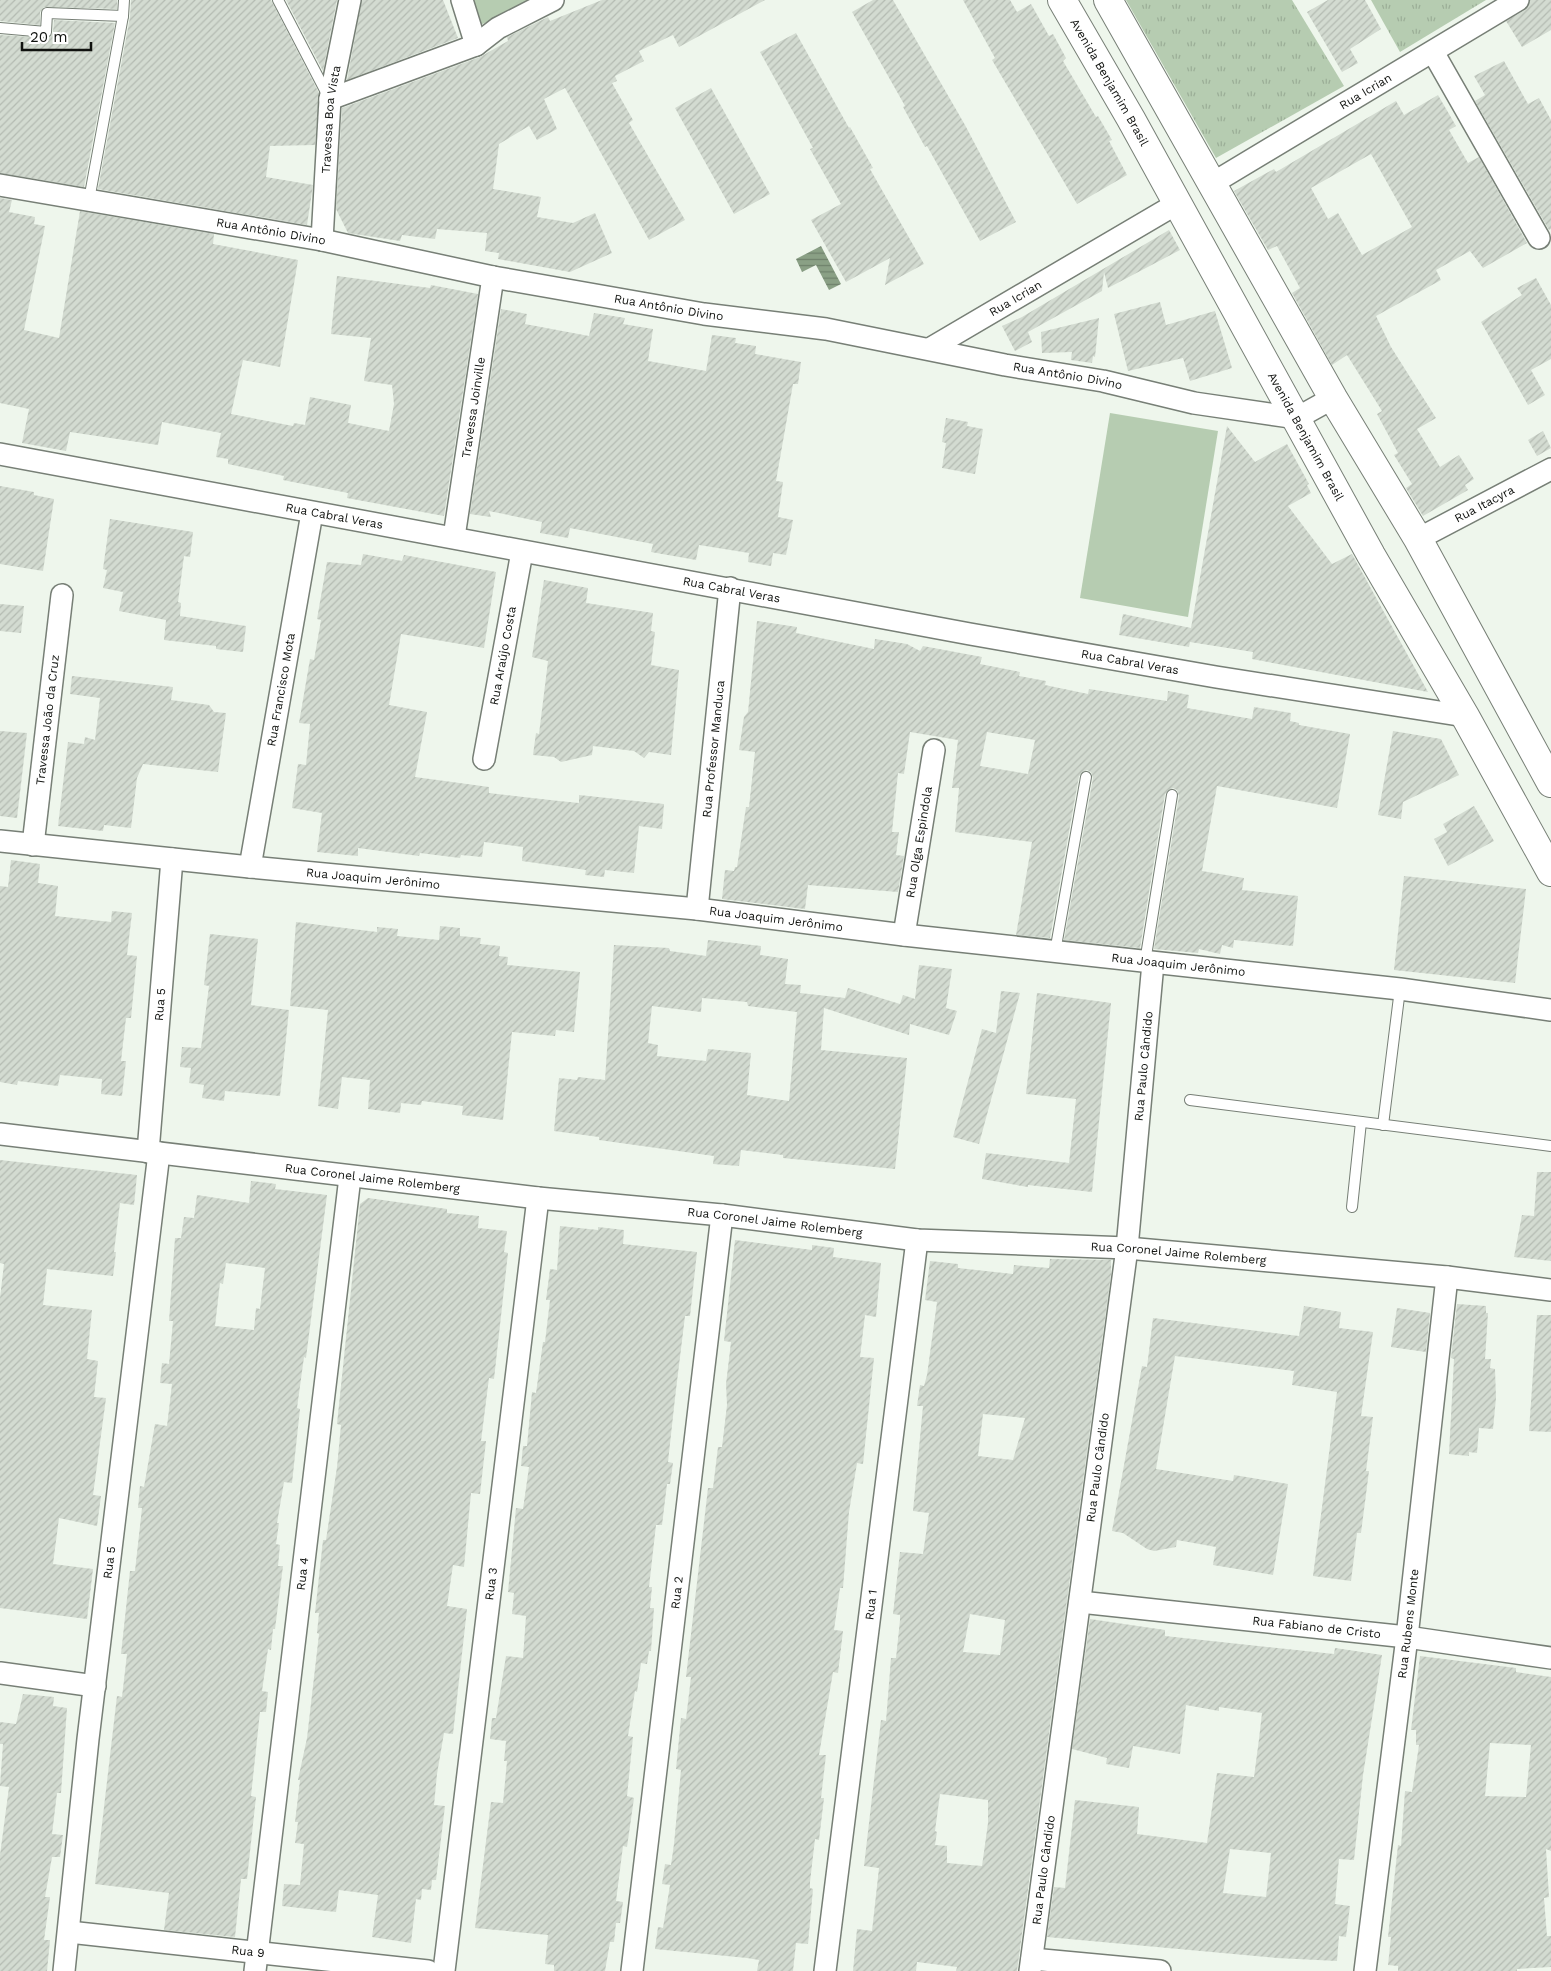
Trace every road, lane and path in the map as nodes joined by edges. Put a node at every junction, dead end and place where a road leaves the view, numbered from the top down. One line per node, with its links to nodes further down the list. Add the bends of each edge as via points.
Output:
1 (124, 0): 9 (lane)
2 (278, 0): 14 (lane)
3 (350, 0): 14 (street, Travessa Boa Vista)
4 (462, 0): 12 (street)
5 (553, 0): 12 (street, via 498,28)
6 (1062, 0): 11 (main road, Avenida Benjamim Brasil)
7 (1518, 0): 13 (street, Rua Icrian)
8 (1113, 10): 11 (main road); 15 (main road)
9 (123, 16): 10 (lane, via 47,13 46,32); 17 (lane)
10 (0, 28)
11 (1086, 41): 18 (main road, Avenida Benjamim Brasil)
12 (476, 45): 14 (street)
13 (1433, 52): 15 (street, Rua Icrian); 19 (street)
14 (330, 100): 20 (street, Travessa Boa Vista)
15 (1213, 183): 23 (main road)
16 (0, 185): 17 (street, Rua Antônio Divino)
17 (89, 200): 20 (street, Rua Antônio Divino)
18 (1178, 203): 22 (street, Rua Icrian); 24 (main road, Avenida Benjamim Brasil)
19 (1539, 238)
20 (322, 240): 21 (street, Rua Antônio Divino)
21 (493, 277): 22 (street, Rua Antônio Divino, via 704,314 826,329); 28 (street, Travessa Joinville)
22 (931, 348): 24 (street, Rua Antônio Divino, via 1104,380 1194,403)
23 (1333, 398): 24 (street); 29 (main road)
24 (1297, 418): 33 (main road, Avenida Benjamim Brasil, via 1371,555)
25 (0, 454): 27 (street, Rua Cabral Veras)
26 (1551, 469): 29 (street, Rua Itacyra)
27 (312, 513): 28 (street, Rua Cabral Veras); 42 (street, Rua Francisco Mota)
28 (454, 537): 30 (street, Rua Cabral Veras)
29 (1418, 539): 37 (main road)
30 (522, 552): 31 (street, Rua Cabral Veras); 35 (street, Rua Araújo Costa)
31 (730, 588): 33 (street, Rua Cabral Veras, via 1216,677); 44 (street, Rua Professor Manduca)
32 (62, 595): 40 (street, Travessa João da Cruz)
33 (1465, 716): 43 (main road, Avenida Benjamim Brasil)
34 (934, 750): 45 (street, Rua Olga Espindola)
35 (484, 759)
36 (1086, 777): 46 (lane)
37 (1551, 783)
38 (1172, 795): 47 (lane)
39 (0, 841): 40 (street, Rua Joaquim Jerônimo)
40 (33, 845): 41 (street, Rua Joaquim Jerônimo)
41 (172, 859): 42 (street, Rua Joaquim Jerônimo); 55 (street, Rua 5)
42 (250, 867): 44 (street, Rua Joaquim Jerônimo)
43 (1551, 872)
44 (698, 909): 45 (street, Rua Joaquim Jerônimo)
45 (904, 935): 46 (street, Rua Joaquim Jerônimo)
46 (1055, 952): 47 (street, Rua Joaquim Jerônimo)
47 (1149, 963): 48 (street, Rua Joaquim Jerônimo); 61 (street, Rua Paulo Cândido)
48 (1400, 989): 49 (street, Rua Joaquim Jerônimo); 52 (lane)
49 (1551, 1010)
50 (1190, 1100): 51 (lane)
51 (1361, 1122): 52 (lane); 58 (lane)
52 (1383, 1125): 54 (lane)
53 (0, 1134): 55 (street, Rua Coronel Jaime Rolemberg)
54 (1551, 1146)
55 (154, 1153): 56 (street, Rua Coronel Jaime Rolemberg); 68 (street, Rua 5)
56 (350, 1176): 57 (street, Rua Coronel Jaime Rolemberg); 70 (street, Rua 4)
57 (538, 1198): 59 (street, Rua Coronel Jaime Rolemberg); 74 (street, Rua 3)
58 (1352, 1207)
59 (722, 1215): 60 (street, Rua Coronel Jaime Rolemberg); 75 (street, Rua 2)
60 (917, 1240): 61 (street, Rua Coronel Jaime Rolemberg); 76 (street, Rua 1)
61 (1127, 1248): 62 (street, Rua Coronel Jaime Rolemberg); 64 (street, Rua Paulo Cândido)
62 (1447, 1277): 63 (street, Rua Coronel Jaime Rolemberg); 65 (street, Rua Rubens Monte)
63 (1551, 1290)
64 (1080, 1602): 65 (street, Rua Fabiano de Cristo); 71 (street, Rua Paulo Cândido)
65 (1407, 1637): 66 (street, Rua Fabiano de Cristo); 78 (street, Rua Rubens Monte)
66 (1551, 1658)
67 (0, 1673): 68 (street)
68 (95, 1686): 69 (street, Rua 5)
69 (69, 1932): 70 (street, Rua 9); 72 (street, Rua 5)
70 (256, 1961): 73 (street, Rua 9)
71 (1031, 1965): 77 (street)
72 (64, 1971)
73 (428, 1971)
74 (444, 1971)
75 (632, 1971)
76 (825, 1971)
77 (1160, 1971)
78 (1365, 1971)

